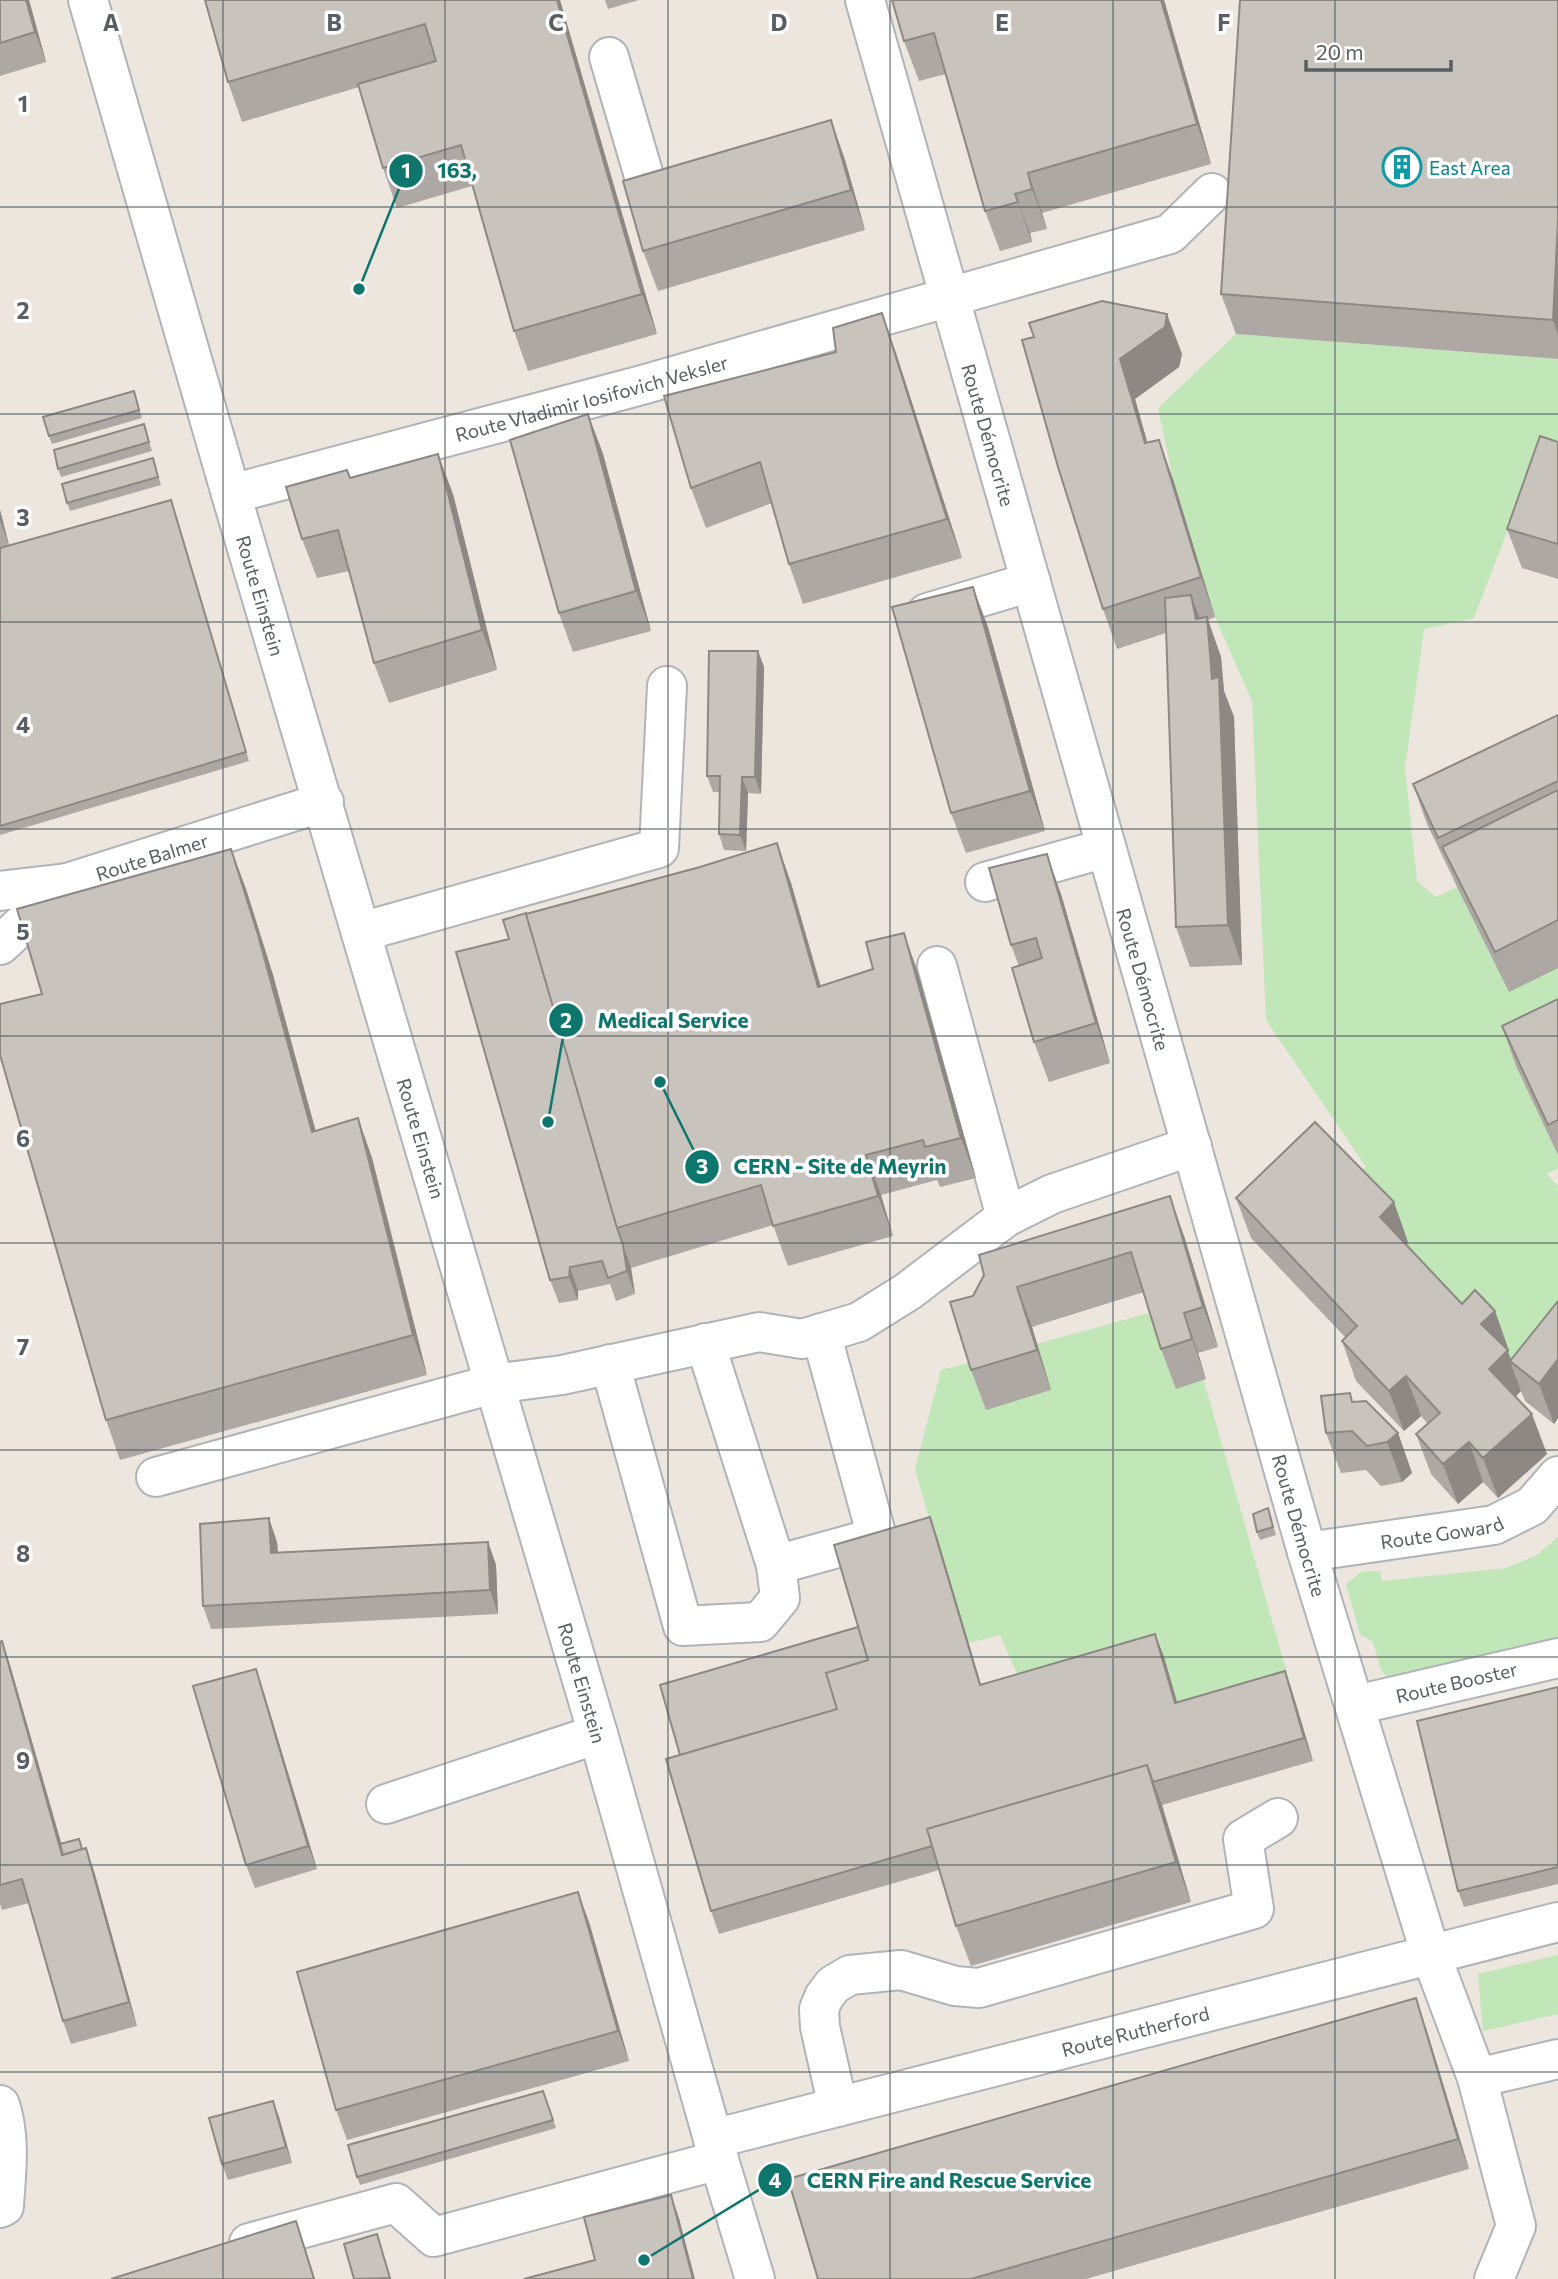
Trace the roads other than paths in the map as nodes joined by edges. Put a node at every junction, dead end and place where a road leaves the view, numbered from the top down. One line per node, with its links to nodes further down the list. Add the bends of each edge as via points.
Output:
1 (88, 0): 7 (street, Route Einstein)
2 (865, 0): 6 (street, Route Démocrite)
3 (610, 57): 4 (street)
4 (644, 176)
5 (1212, 193): 6 (street, Route Vladimir Iosifovich Veksler, via 1170,234)
6 (950, 299): 7 (street, Route Vladimir Iosifovich Veksler); 8 (street, Route Démocrite)
7 (231, 494): 11 (street, Route Einstein)
8 (1031, 582): 9 (street); 12 (street, Route Démocrite)
9 (898, 621)
10 (667, 686): 16 (street, via 659,848)
11 (324, 802): 14 (street, Route Balmer); 16 (street, Route Einstein)
12 (1106, 848): 13 (street); 19 (street, Route Démocrite)
13 (985, 882)
14 (67, 883): 15 (street); 17 (street, Route Balmer)
15 (0, 891)
16 (361, 932): 24 (street, Route Einstein)
17 (0, 945)
18 (937, 966): 20 (street)
19 (1192, 1146): 20 (street, via 1052,1194); 27 (street, Route Démocrite)
20 (1006, 1217): 21 (street, via 907,1292 859,1322)
21 (821, 1333): 22 (street, via 802,1339 759,1332); 28 (street, via 877,1537)
22 (705, 1343): 23 (street); 28 (street)
23 (610, 1364): 24 (street); 28 (street, via 683,1626 760,1622 780,1598)
24 (493, 1384): 26 (street); 31 (street, Route Einstein)
25 (1558, 1476): 27 (street, Route Goward, via 1532,1506 1494,1525)
26 (156, 1477)
27 (1307, 1552): 30 (street, Route Démocrite)
28 (776, 1565)
29 (1558, 1658): 30 (street, Route Booster)
30 (1356, 1705): 35 (street, Route Démocrite)
31 (598, 1734): 32 (street); 40 (street, Route Einstein)
32 (386, 1804)
33 (1278, 1818): 39 (street, via 1243,1839 1254,1909 979,1988 954,1986 901,1970 850,1975 834,1985 819,2009)
34 (1558, 1922): 35 (street, Route Rutherford)
35 (1431, 1955): 37 (street, Route Démocrite); 39 (street, Route Rutherford)
36 (1558, 2059): 37 (street)
37 (1477, 2078): 44 (street, Route Démocrite, via 1516,2226)
38 (0, 2105): 41 (street, via 7,2158 4,2206)
39 (838, 2107): 40 (street, Route Rutherford)
40 (716, 2150): 42 (street, Route Rutherford, via 434,2237 396,2203); 43 (street, Route Einstein)
41 (0, 2208)
42 (212, 2254)
43 (755, 2279)
44 (1494, 2279)

